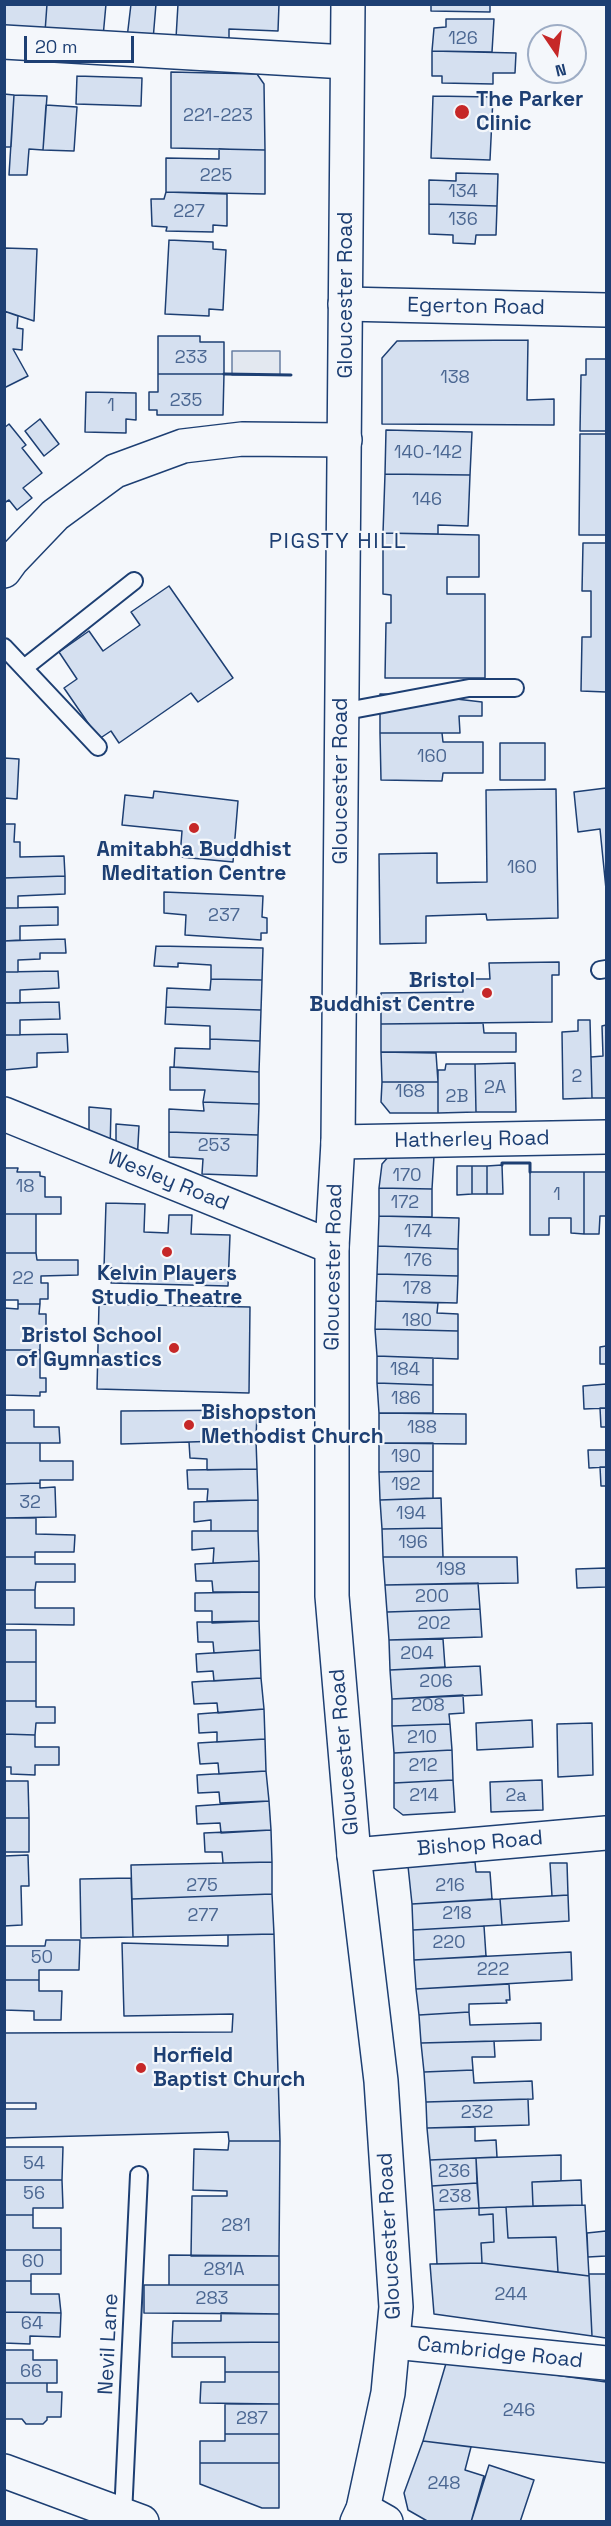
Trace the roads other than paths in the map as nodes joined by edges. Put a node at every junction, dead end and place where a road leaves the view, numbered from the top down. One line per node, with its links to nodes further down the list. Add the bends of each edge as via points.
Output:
1 (348, 4): 3 (main road, Gloucester Road)
2 (4, 42): 3 (main road)
3 (346, 62): 4 (main road, Gloucester Road)
4 (345, 304): 5 (main road, Egerton Road); 6 (main road, Gloucester Road)
5 (606, 310)
6 (345, 440): 7 (main road, via 242,439 183,446 116,471 55,515); 12 (main road, Gloucester Road)
7 (4, 571)
8 (134, 582): 10 (lane)
9 (4, 647): 10 (lane)
10 (24, 668): 13 (lane)
11 (515, 688): 12 (lane, via 469,688)
12 (342, 712): 16 (main road, Gloucester Road)
13 (98, 747)
14 (4, 1114): 17 (main road, Wesley Road)
15 (606, 1137): 16 (main road, Hatherley Road)
16 (338, 1142): 17 (main road, Gloucester Road)
17 (332, 1246): 19 (main road, Gloucester Road, via 332,1596)
18 (606, 1833): 19 (main road, Bishop Road)
19 (354, 1855): 21 (main road, Gloucester Road, via 381,2081 396,2307)
20 (140, 2175): 25 (lane, Nevil Lane)
21 (394, 2342): 22 (main road, Cambridge Road); 24 (main road, Gloucester Road)
22 (606, 2363)
23 (4, 2471): 25 (main road)
24 (369, 2517)
25 (133, 2518)

